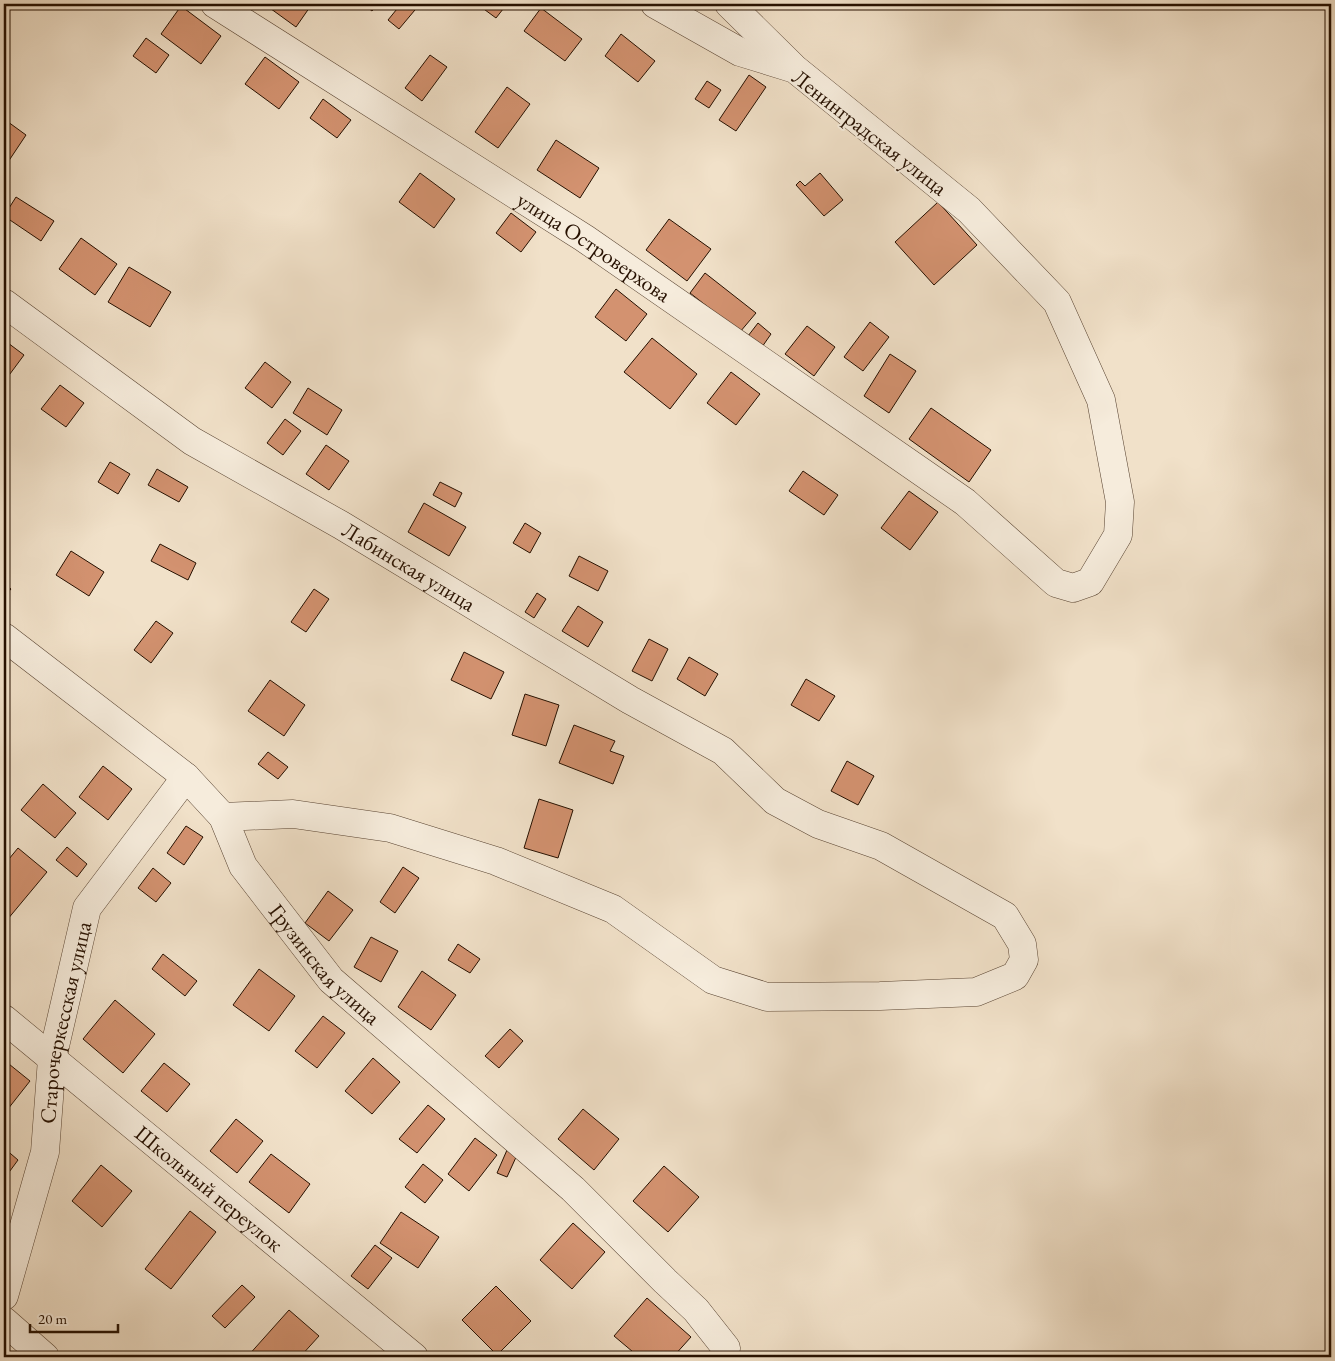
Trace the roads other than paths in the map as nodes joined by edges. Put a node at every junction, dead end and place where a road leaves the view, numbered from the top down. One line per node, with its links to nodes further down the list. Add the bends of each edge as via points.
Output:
1 (215, 4): 5 (street, улица Островерхова, via 584,238 965,502 1056,584 1073,588 1090,582 1118,535 1120,502 1101,400)
2 (655, 4): 4 (street, Ленинградская улица, via 740,52)
3 (729, 4): 4 (street)
4 (795, 69): 5 (street, Ленинградская улица, via 969,210)
5 (1057, 302)
6 (4, 303): 9 (street, Лабинская улица, via 192,441 341,525 630,700 723,751 775,801 818,824 881,846 1005,916 1022,944 1024,960 1015,976 976,992 768,997 713,980 613,909 496,861 390,828 294,814)
7 (4, 637): 8 (street, Грузинская улица)
8 (186, 777): 9 (street, Грузинская улица); 11 (street, Старочеркесская улица, via 87,908)
9 (224, 817): 16 (street, Грузинская улица, via 243,866 331,980 574,1189 696,1310 726,1348)
10 (4, 1019): 11 (street, Школьный переулок)
11 (52, 1059): 12 (street, Старочеркесская улица, via 45,1152); 15 (street, Школьный переулок)
12 (4, 1296)
13 (4, 1322): 14 (street)
14 (45, 1357)
15 (414, 1357)
16 (723, 1357)

